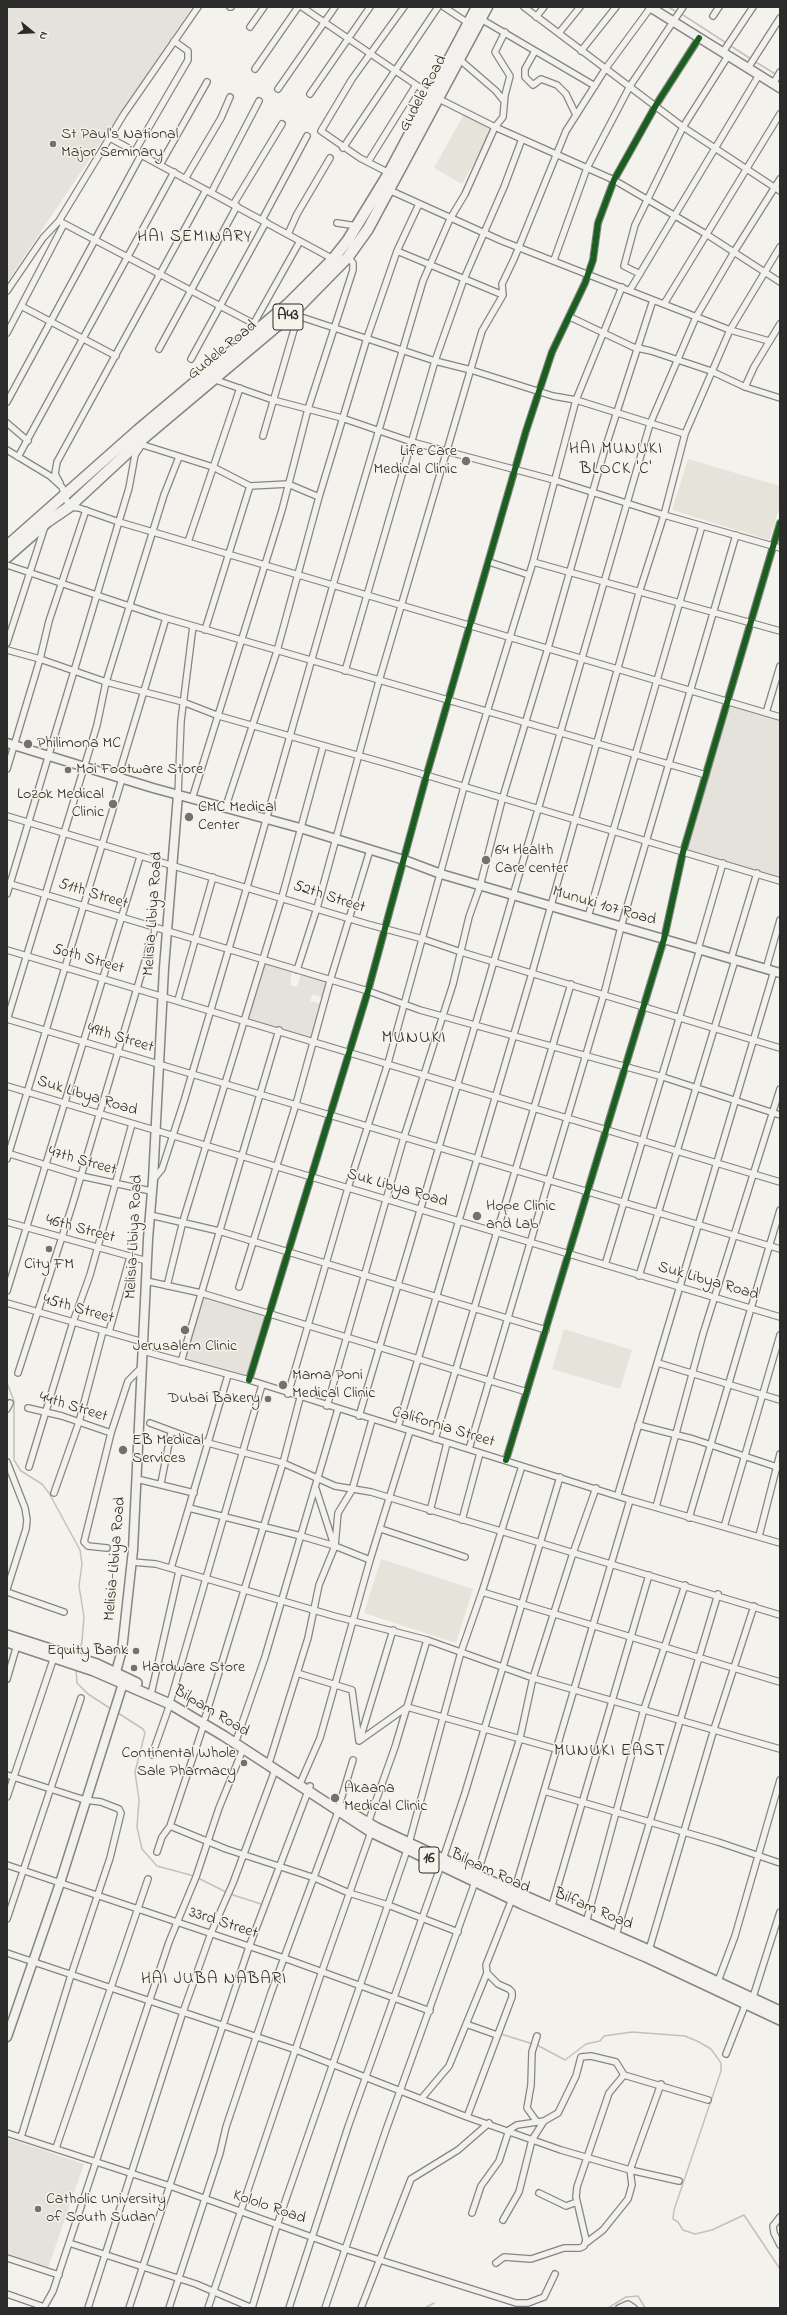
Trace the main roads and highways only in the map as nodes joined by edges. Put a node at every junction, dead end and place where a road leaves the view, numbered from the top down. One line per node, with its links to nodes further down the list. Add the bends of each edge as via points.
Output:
1 (477, 7): 5 (highway, Gudele Road / A43)
2 (487, 7): 5 (highway, Gudele Road / A43)
3 (650, 7): 4 (main road)
4 (776, 86)
5 (435, 97): 6 (highway, Gudele Road / A43); 6 (highway, Gudele Road / A43, via 388,173)
6 (383, 194): 7 (highway, Gudele Road / A43, via 334,259 302,291 257,325); 7 (highway, Gudele Road / A43, via 368,229 348,257 297,313)
7 (208, 376): 8 (highway, Gudele Road / A43, via 63,490); 9 (highway, Gudele Road / A43, via 140,444 69,507 47,522)
8 (7, 546)
9 (7, 557)
10 (11, 744): 11 (main road, Munuki 107 Road)
11 (178, 795): 12 (main road, Munuki 107 Road, via 300,828 480,886); 16 (main road, Melisia-Libiya Road, via 162,995 132,1562 122,1650)
12 (773, 971)
13 (7, 1634): 15 (main road)
14 (7, 1642): 15 (main road)
15 (56, 1655): 16 (main road, Bilpam Road / 16)
16 (115, 1675): 17 (main road, Bilpam Road / 16)
17 (124, 1680): 18 (main road, Bilpam Road / 16); 18 (main road, 16, via 152,1690); 28 (main road, via 60,1883)
18 (170, 1702): 19 (main road, Bilpam Road / 16)
19 (205, 1721): 20 (main road, Bilpam Road / 16, via 275,1770); 20 (main road, 16, via 237,1738)
20 (300, 1783): 21 (main road, Bilpam Road / 16)
21 (339, 1809): 22 (main road, 16); 22 (main road, Bilpam Road / 16, via 371,1832)
22 (408, 1846): 23 (main road, Bilpam Road / 16)
23 (513, 1896): 24 (main road, Bilpam Road / 16); 24 (main road, Bilfam Road / 16, via 616,1935)
24 (716, 1985): 25 (main road, Bilpam Road / 16)
25 (749, 2000): 26 (main road, 16); 27 (main road, Bilpam Road / 16)
26 (780, 2011)
27 (780, 2020)
28 (7, 2037)

